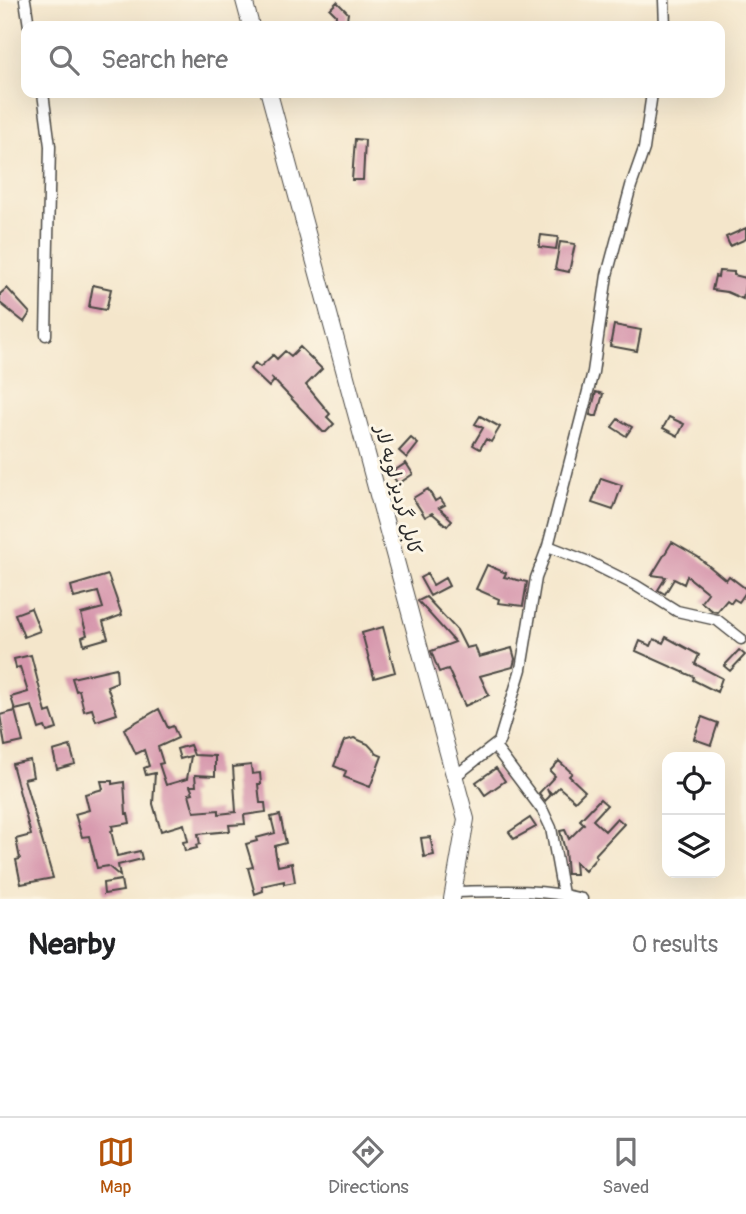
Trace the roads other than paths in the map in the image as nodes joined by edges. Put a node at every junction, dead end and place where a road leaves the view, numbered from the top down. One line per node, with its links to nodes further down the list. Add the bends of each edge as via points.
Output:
1 (25, 0): 4 (street)
2 (244, 0): 5 (highway)
3 (664, 0): 6 (street)
4 (28, 21)
5 (250, 21)
6 (665, 21)
7 (44, 98): 10 (street, via 50,146)
8 (270, 98): 14 (highway, کابل گردیز لویه لار)
9 (651, 98): 11 (street, via 644,149 607,275 593,372)
10 (46, 335)
11 (548, 546): 12 (street, via 635,585 684,614 717,620); 13 (street, via 536,578 522,669)
12 (741, 639)
13 (495, 747): 14 (street); 15 (street, via 551,828)
14 (454, 777): 16 (highway, کابل گردیز لویه لار, via 466,819)
15 (563, 894): 16 (street, via 510,890); 17 (street)
16 (454, 896)
17 (582, 899)

